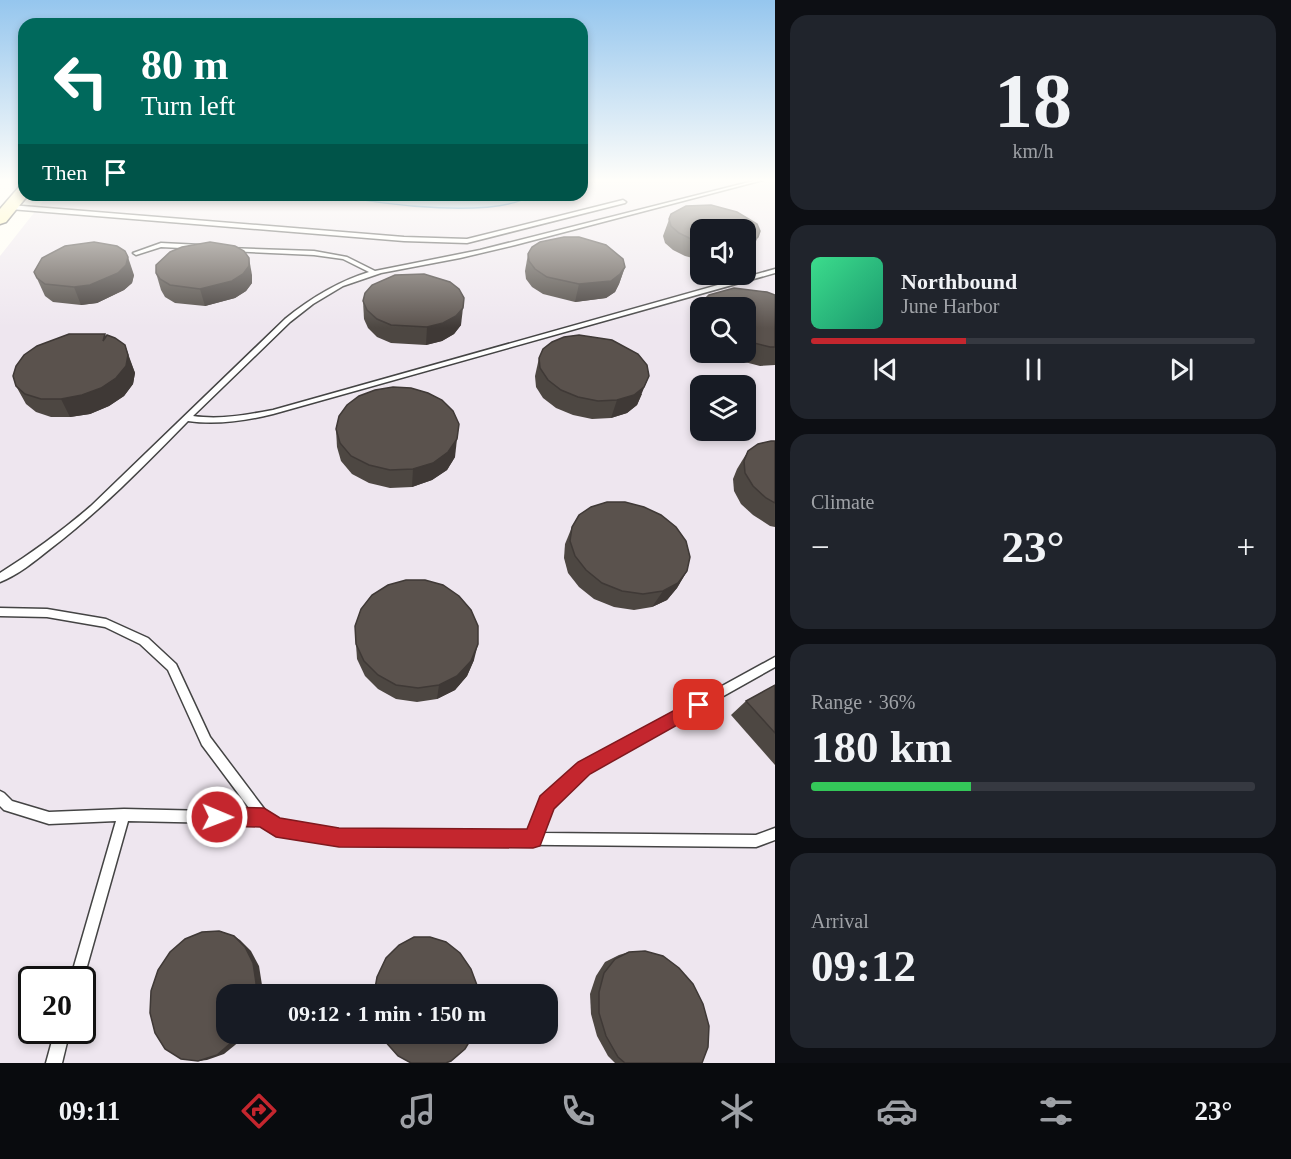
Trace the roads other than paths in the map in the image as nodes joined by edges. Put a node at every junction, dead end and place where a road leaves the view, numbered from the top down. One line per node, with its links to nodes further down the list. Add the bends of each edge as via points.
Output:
1 (260, 230): 2 (lane, via 466,241)
2 (512, 230)
3 (574, 230): 8 (lane)
4 (206, 247): 6 (lane, via 161,245)
5 (225, 248): 8 (lane, via 345,258)
6 (136, 253)
7 (775, 271): 9 (lane, via 273,412 231,421)
8 (373, 272): 9 (lane, via 305,305)
9 (186, 418): 10 (lane, via 60,538)
10 (0, 578)
11 (0, 612): 15 (lane, via 47,613 106,623 144,641 172,667 206,741)
12 (775, 662): 17 (lane, via 584,768 547,803)
13 (0, 797): 14 (lane, via 8,806 49,818)
14 (124, 815): 15 (lane); 18 (lane)
15 (264, 818): 17 (lane, via 276,827 339,837)
16 (775, 834): 17 (lane, via 756,841)
17 (533, 839)
18 (81, 966)
19 (59, 1044): 20 (lane)
20 (54, 1063)

